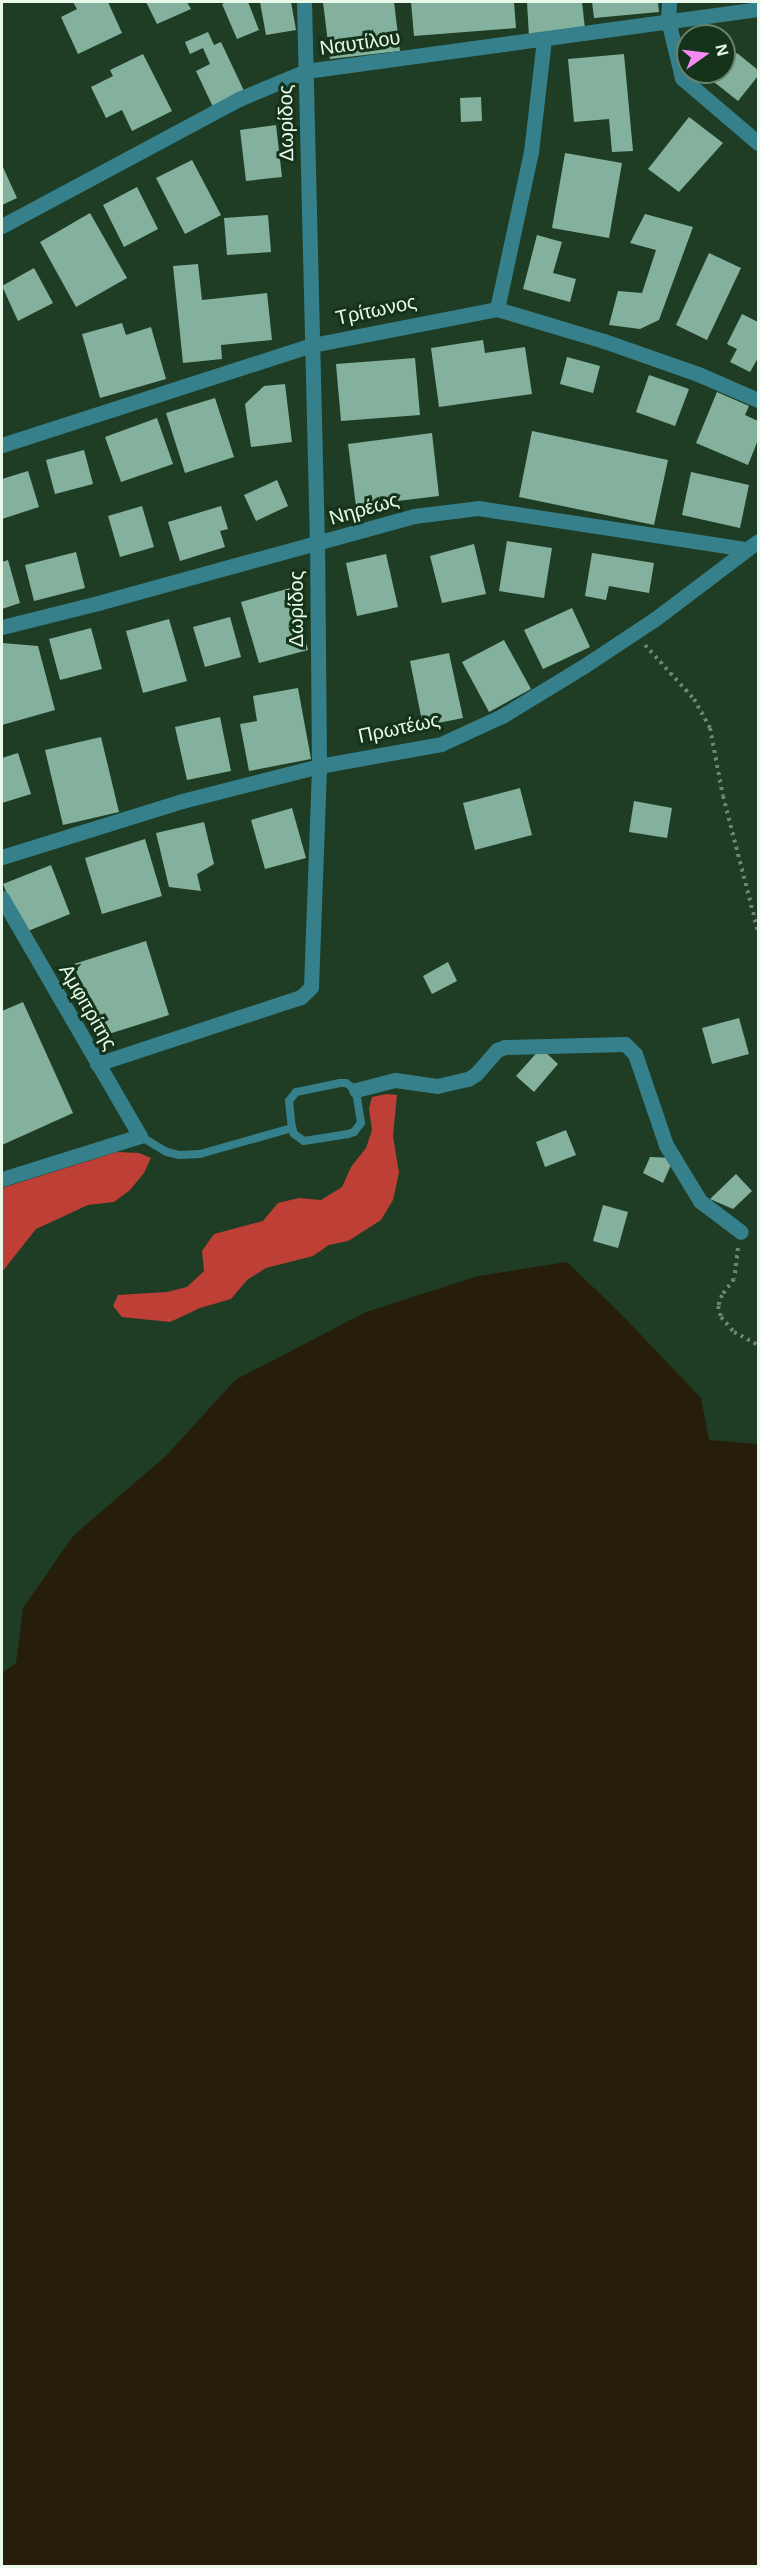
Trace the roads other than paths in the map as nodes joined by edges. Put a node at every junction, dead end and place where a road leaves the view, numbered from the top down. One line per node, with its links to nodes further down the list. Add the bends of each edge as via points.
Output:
1 (304, 2): 6 (street, Δωρίδος)
2 (669, 2): 4 (street)
3 (759, 9): 4 (street, Ναυτίλου)
4 (668, 21): 5 (street, Ναυτίλου); 7 (street, via 682,78)
5 (544, 39): 6 (street, Ναυτίλου); 9 (street, via 531,152)
6 (306, 71): 8 (street, Ναυτίλου, via 239,99); 10 (street, Δωρίδος)
7 (759, 143)
8 (2, 225)
9 (496, 309): 10 (street, Τρίτωνος); 11 (street, Τρίτωνος, via 604,341)
10 (312, 345): 12 (street, Τρίτωνος); 14 (street, Δωρίδος)
11 (759, 400)
12 (2, 445)
13 (759, 541): 15 (street, Πρωτέως)
14 (317, 545): 15 (street, Νηρέως, via 414,516 478,507); 16 (street, Νηρέως); 17 (street, Δωρίδος)
15 (745, 549): 17 (street, Πρωτέως, via 635,633 502,716 441,744)
16 (2, 627)
17 (319, 766): 18 (street, Πρωτέως, via 182,801); 20 (street, Δωρίδος, via 309,991 301,997)
18 (2, 857)
19 (2, 898): 20 (street, Αμφιτρίτης)
20 (97, 1064): 23 (street, Αμφιτρίτης)
21 (356, 1090): 22 (lane, via 340,1083 296,1092 289,1101); 22 (lane, via 361,1123 354,1132 304,1141); 25 (street, via 395,1080 437,1086 468,1079 505,1047 625,1044 635,1054 666,1145 700,1201)
22 (292, 1128): 23 (lane, via 190,1154 167,1152)
23 (140, 1136): 24 (street)
24 (2, 1179)
25 (741, 1232)

